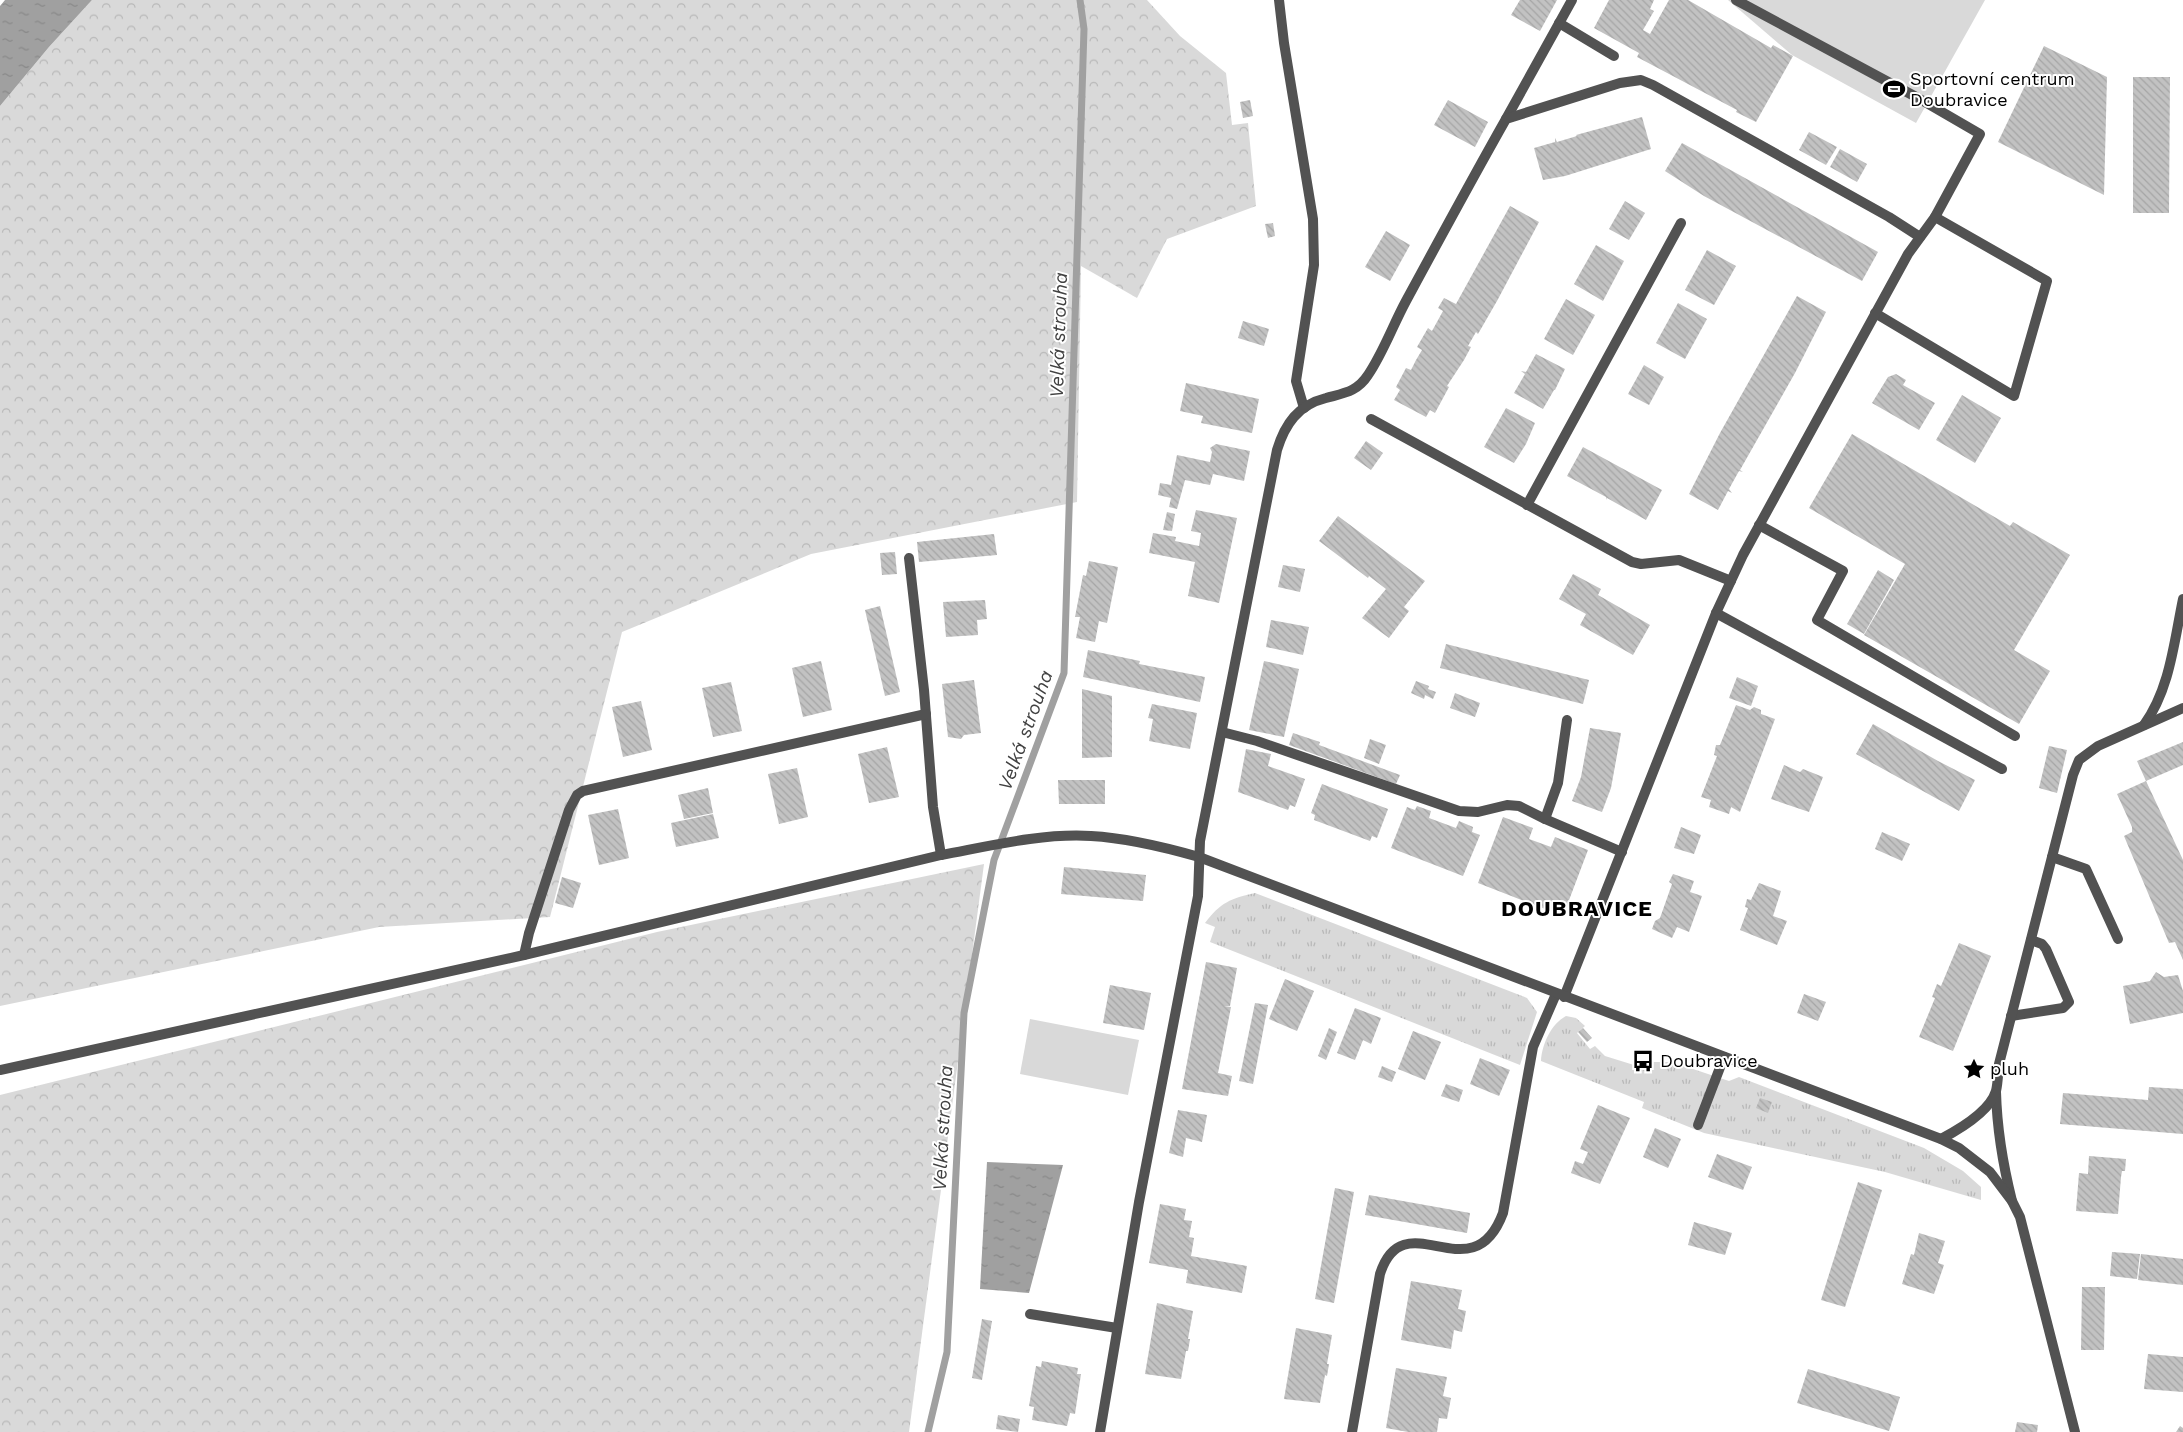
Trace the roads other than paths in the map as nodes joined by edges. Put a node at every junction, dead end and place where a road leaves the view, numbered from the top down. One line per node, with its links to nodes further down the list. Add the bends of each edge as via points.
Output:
1 (1279, 0): 11 (street, via 1313,219 1312,284 1296,382)
2 (1572, 0): 4 (street)
3 (1736, 0): 7 (street, via 1980,134)
4 (1559, 23): 5 (street); 6 (street)
5 (1614, 56)
6 (1506, 118): 9 (street, via 1620,83 1641,80); 11 (street, via 1368,375 1359,387 1350,392 1325,398)
7 (1935, 217): 9 (street); 10 (street, via 2047,281 2014,396)
8 (1681, 223): 13 (street)
9 (1920, 237): 10 (street)
10 (1875, 314): 14 (street)
11 (1304, 408): 23 (street, via 1288,422 1277,450)
12 (1371, 419): 13 (street)
13 (1526, 506): 16 (street, via 1632,562 1679,560)
14 (1759, 524): 16 (street); 24 (street, via 1843,572 1817,620)
15 (909, 558): 20 (street)
16 (1731, 581): 18 (street)
17 (2183, 599): 22 (street, via 2166,681)
18 (1716, 613): 25 (street); 27 (street)
19 (2183, 708): 22 (street)
20 (926, 714): 28 (street, via 933,807); 33 (street, via 583,791 569,810)
21 (1567, 720): 26 (street, via 1558,783)
22 (2144, 726): 30 (street, via 2098,746 2079,760)
23 (1222, 732): 26 (street, via 1257,741 1459,811 1478,812 1513,804); 29 (street, via 1200,841)
24 (2015, 736)
25 (2002, 769)
26 (1545, 819): 27 (street)
27 (1622, 852): 34 (street)
28 (941, 855): 29 (street, via 1064,836 1113,837); 33 (street)
29 (1200, 857): 34 (street); 43 (street, via 1198,896)
30 (2052, 858): 31 (street, via 2086,868); 32 (street)
31 (2118, 939)
32 (2031, 940): 35 (street); 35 (street, via 2046,948 2069,1002 2063,1008)
33 (524, 955): 37 (street)
34 (1560, 995): 36 (street); 45 (street, via 1533,1047 1498,1227 1488,1240 1473,1248 1408,1243 1389,1256 1380,1274)
35 (2012, 1016): 38 (street)
36 (1724, 1057): 39 (street); 40 (street)
37 (0, 1070)
38 (1996, 1092): 40 (street, via 1974,1118); 41 (street, via 1996,1122)
39 (1698, 1126)
40 (1941, 1139): 41 (street, via 1976,1160 1996,1178)
41 (2012, 1201): 46 (street, via 2024,1232)
42 (1030, 1314): 43 (street)
43 (1118, 1328): 44 (street)
44 (1100, 1432)
45 (1352, 1432)
46 (2075, 1432)

